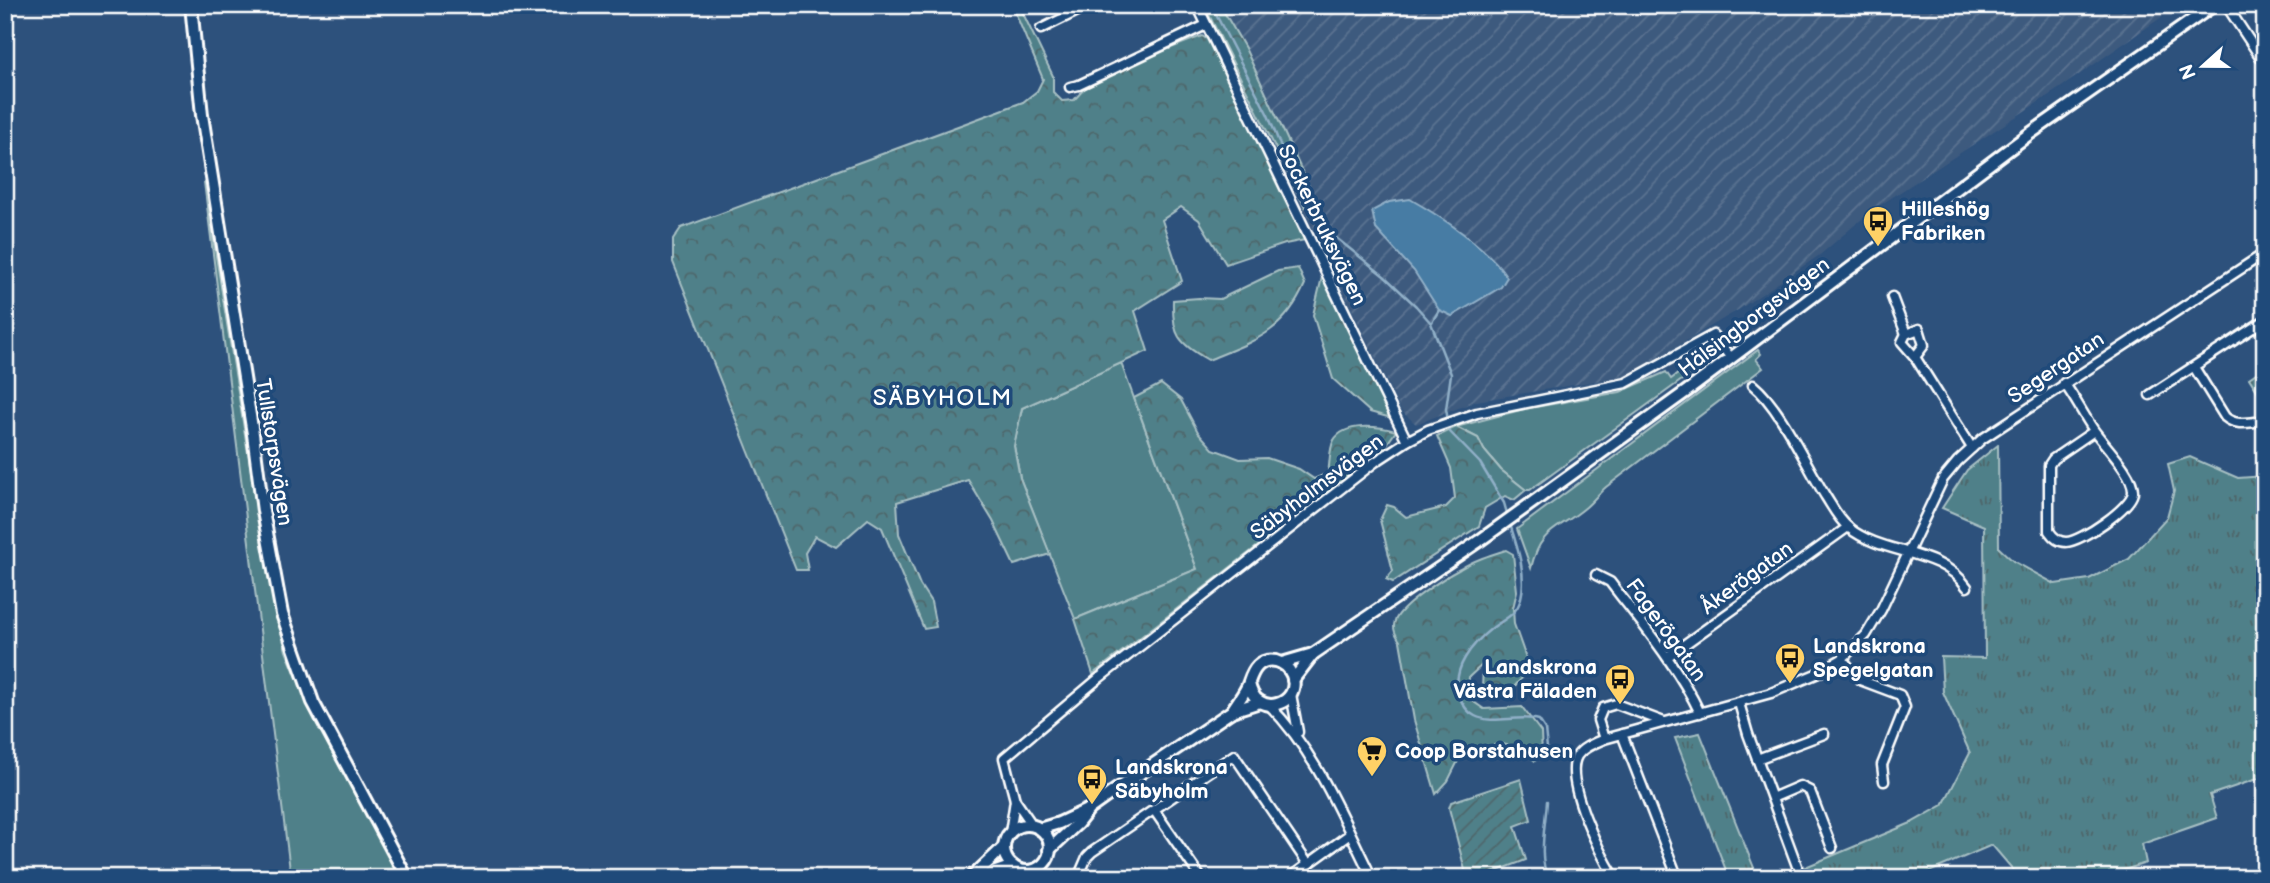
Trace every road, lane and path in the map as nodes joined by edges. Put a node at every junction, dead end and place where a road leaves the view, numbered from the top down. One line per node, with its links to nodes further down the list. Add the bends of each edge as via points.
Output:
1 (191, 5): 61 (main road, Tullstorpsvägen, via 202,115 282,614 313,702)
2 (1090, 5): 7 (street)
3 (1197, 5): 6 (street, Sockerbruksvägen)
4 (2214, 5): 14 (main road, Hälsingborgsvägen, via 2028,135)
5 (2226, 5): 8 (street)
6 (1206, 25): 9 (street); 22 (street, Sockerbruksvägen)
7 (1041, 29)
8 (2265, 64)
9 (1070, 87)
10 (2263, 258): 17 (street, Segergatan)
11 (1892, 297): 13 (street)
12 (2265, 320): 16 (street)
13 (1906, 334): 15 (street, via 1902,342); 15 (street, via 1919,329 1924,345)
14 (1731, 358): 22 (street, Säbyholmsvägen, via 1713,335 1626,383 1478,413); 28 (main road, Hälsingborgsvägen, via 1479,541)
15 (1915, 358): 23 (street)
16 (2194, 368): 19 (street); 20 (street, via 2231,422)
17 (2064, 383): 21 (street); 23 (street, Segergatan)
18 (1753, 385): 24 (street, via 1767,397)
19 (2150, 395)
20 (2265, 421)
21 (2094, 431): 21 (street, via 2131,483 2131,500 2079,539 2064,542 2049,531 2049,465)
22 (1407, 441): 47 (street, Säbyholmsvägen, via 1098,679 1004,758)
23 (1972, 448): 25 (street, Segergatan, via 1943,479)
24 (1848, 527): 25 (street); 29 (street, Åkerögatan)
25 (1908, 551): 27 (street, via 1959,575); 30 (street, Segergatan, via 1866,635)
26 (1596, 575): 29 (street, Fagerögatan, via 1610,582)
27 (1967, 587)
28 (1313, 654): 31 (main road, Hälsingborgsvägen); 32 (main road, Hälsingborgsvägen)
29 (1667, 657): 38 (street, Fagerögatan)
30 (1842, 659): 35 (street, Segergatan); 45 (street, via 1860,680 1900,695 1905,707 1882,765)
31 (1282, 663): 32 (main road); 33 (main road, via 1260,664)
32 (1293, 680): 34 (main road)
33 (1249, 683): 36 (main road, via 1252,694); 37 (main road)
34 (1291, 694): 36 (main road, via 1282,702); 42 (street)
35 (1739, 703): 38 (street, Segergatan); 44 (street)
36 (1265, 704): 37 (main road); 42 (street)
37 (1231, 710): 48 (main road)
38 (1700, 713): 39 (street, Segergatan)
39 (1664, 722): 40 (street, Segergatan); 43 (street, via 1611,704 1598,716)
40 (1622, 734): 43 (street, Segergatan); 60 (street)
41 (1824, 734): 44 (street)
42 (1299, 738): 52 (street)
43 (1604, 739): 69 (street, Segergatan, via 1578,754 1575,782 1596,843)
44 (1758, 759): 46 (street)
45 (1884, 781)
46 (1772, 797): 54 (street, via 1800,786 1810,791); 58 (street)
47 (1015, 800): 50 (street, Säbyholmsvägen); 51 (street, Säbyholmsvägen)
48 (1089, 809): 50 (main road); 55 (main road)
49 (1154, 810): 56 (street, via 1234,755); 65 (street, via 1092,852); 66 (street)
50 (1036, 828): 51 (main road, via 1023,825); 55 (main road, via 1047,838)
51 (1010, 833): 53 (main road)
52 (1350, 834): 56 (street); 68 (street)
53 (1004, 847): 59 (main road, via 1006,858); 62 (main road)
54 (1832, 848)
55 (1049, 850): 57 (main road)
56 (1308, 864): 67 (street)
57 (1041, 865): 59 (main road); 64 (main road)
58 (1797, 866)
59 (1021, 871): 63 (main road)
60 (1675, 871)
61 (407, 878)
62 (971, 878)
63 (979, 878)
64 (1042, 878)
65 (1078, 878)
66 (1200, 878)
67 (1289, 878)
68 (1372, 878)
69 (1615, 878)

